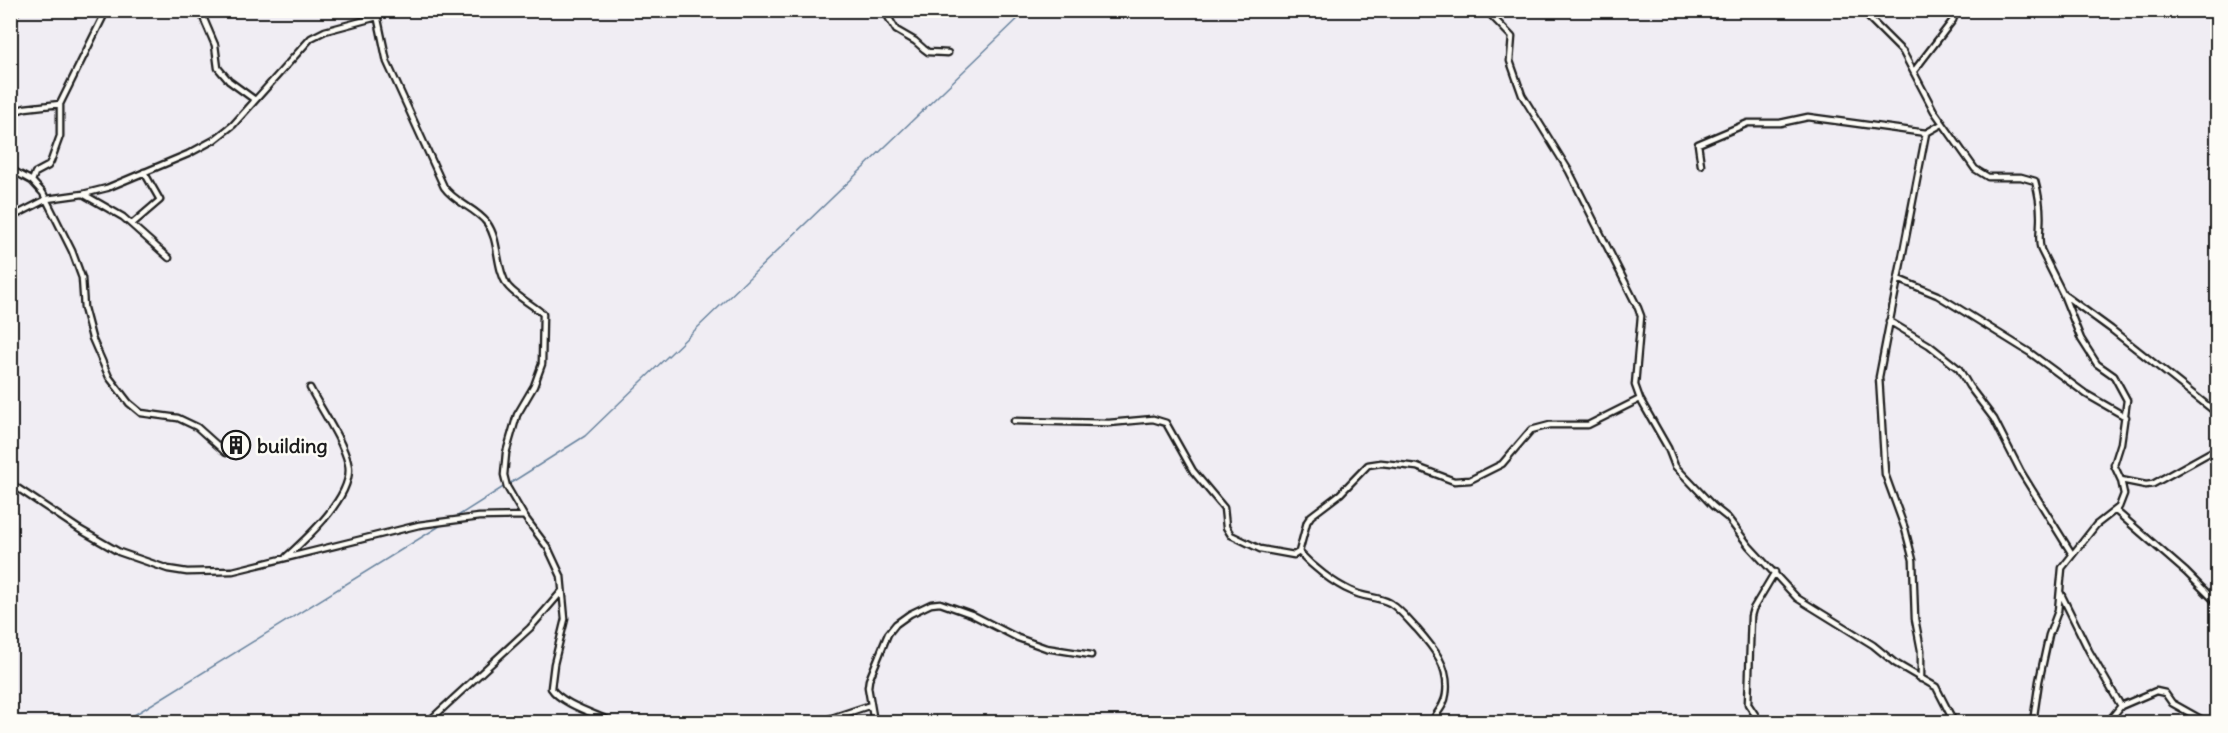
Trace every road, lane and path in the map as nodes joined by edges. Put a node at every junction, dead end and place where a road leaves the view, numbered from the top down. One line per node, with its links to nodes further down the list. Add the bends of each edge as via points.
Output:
1 (17, 10): 9 (highway)
2 (103, 10): 14 (street)
3 (200, 10): 13 (street, via 215,45 218,68)
4 (376, 10): 10 (street)
5 (884, 10): 11 (street, via 896,30 928,52)
6 (1486, 10): 31 (street, via 1512,36 1510,61 1522,95 1569,171 1638,308 1641,326 1635,385)
7 (1861, 10): 12 (street, via 1904,52)
8 (1956, 10): 12 (street, via 1953,20)
9 (10, 14)
10 (377, 17): 13 (street, via 314,36); 40 (street, via 387,62 444,187 487,223 507,285 543,314 542,364 517,415 504,462 505,483)
11 (948, 53)
12 (1914, 71): 16 (street)
13 (255, 100): 20 (street, via 214,140)
14 (60, 104): 15 (street); 21 (street, via 59,143 48,166 35,173)
15 (10, 113)
16 (1942, 124): 17 (street); 28 (street, via 1980,174 2036,181 2038,243)
17 (1926, 133): 18 (street, via 1814,117 1780,123 1754,122 1698,144); 27 (street)
18 (1701, 165)
19 (10, 169): 21 (street)
20 (144, 172): 22 (street); 25 (street, via 160,200)
21 (32, 181): 23 (street)
22 (82, 194): 23 (street); 25 (street)
23 (47, 199): 24 (street); 36 (street, via 77,262 92,338 109,377 141,413 178,418 197,427)
24 (10, 218)
25 (132, 224): 26 (street)
26 (169, 258)
27 (1898, 279): 29 (street); 33 (street, via 1955,306)
28 (2063, 294): 32 (street); 33 (street, via 2080,339 2093,360 2116,378 2127,400)
29 (1889, 321): 42 (street, via 1959,369 1994,419 2021,472); 49 (street, via 1879,377 1883,465 1913,560)
30 (310, 388): 43 (street, via 347,458 349,472 344,489 323,522)
31 (1640, 399): 41 (street, via 1588,425 1551,425 1531,430 1502,464 1470,480 1454,481 1417,467 1368,465 1311,516); 44 (street, via 1675,466)
32 (2217, 414)
33 (2126, 417): 37 (street, via 2114,465)
34 (1014, 421): 41 (street, via 1109,423 1153,419 1166,423 1193,471 1224,508 1231,535 1269,552)
35 (2217, 448): 37 (street, via 2153,484)
36 (226, 453)
37 (2121, 480): 39 (street, via 2124,494)
38 (10, 483): 43 (street, via 119,552 168,569 225,572)
39 (2116, 511): 42 (street, via 2096,525); 47 (street)
40 (524, 516): 43 (street, via 418,525); 45 (street, via 555,561)
41 (1299, 552): 56 (street, via 1350,591 1377,596 1399,609 1434,649 1447,684 1442,706)
42 (2072, 554): 46 (street, via 2062,568)
43 (284, 558)
44 (1775, 572): 49 (street, via 1797,598); 57 (street, via 1751,616 1748,704)
45 (562, 591): 52 (street, via 530,628); 53 (street, via 565,619 552,688 557,695)
46 (2060, 591): 51 (street); 59 (street)
47 (2217, 604)
48 (1090, 655): 50 (street, via 1046,648 948,605 931,604 891,629 869,680)
49 (1921, 679): 58 (street, via 1936,687)
50 (871, 705): 54 (street); 55 (street)
51 (2121, 706): 60 (street); 61 (street, via 2161,691 2172,703)
52 (428, 723)
53 (612, 723)
54 (820, 723)
55 (874, 723)
56 (1431, 723)
57 (1760, 723)
58 (1954, 723)
59 (2033, 723)
60 (2108, 723)
61 (2206, 723)

